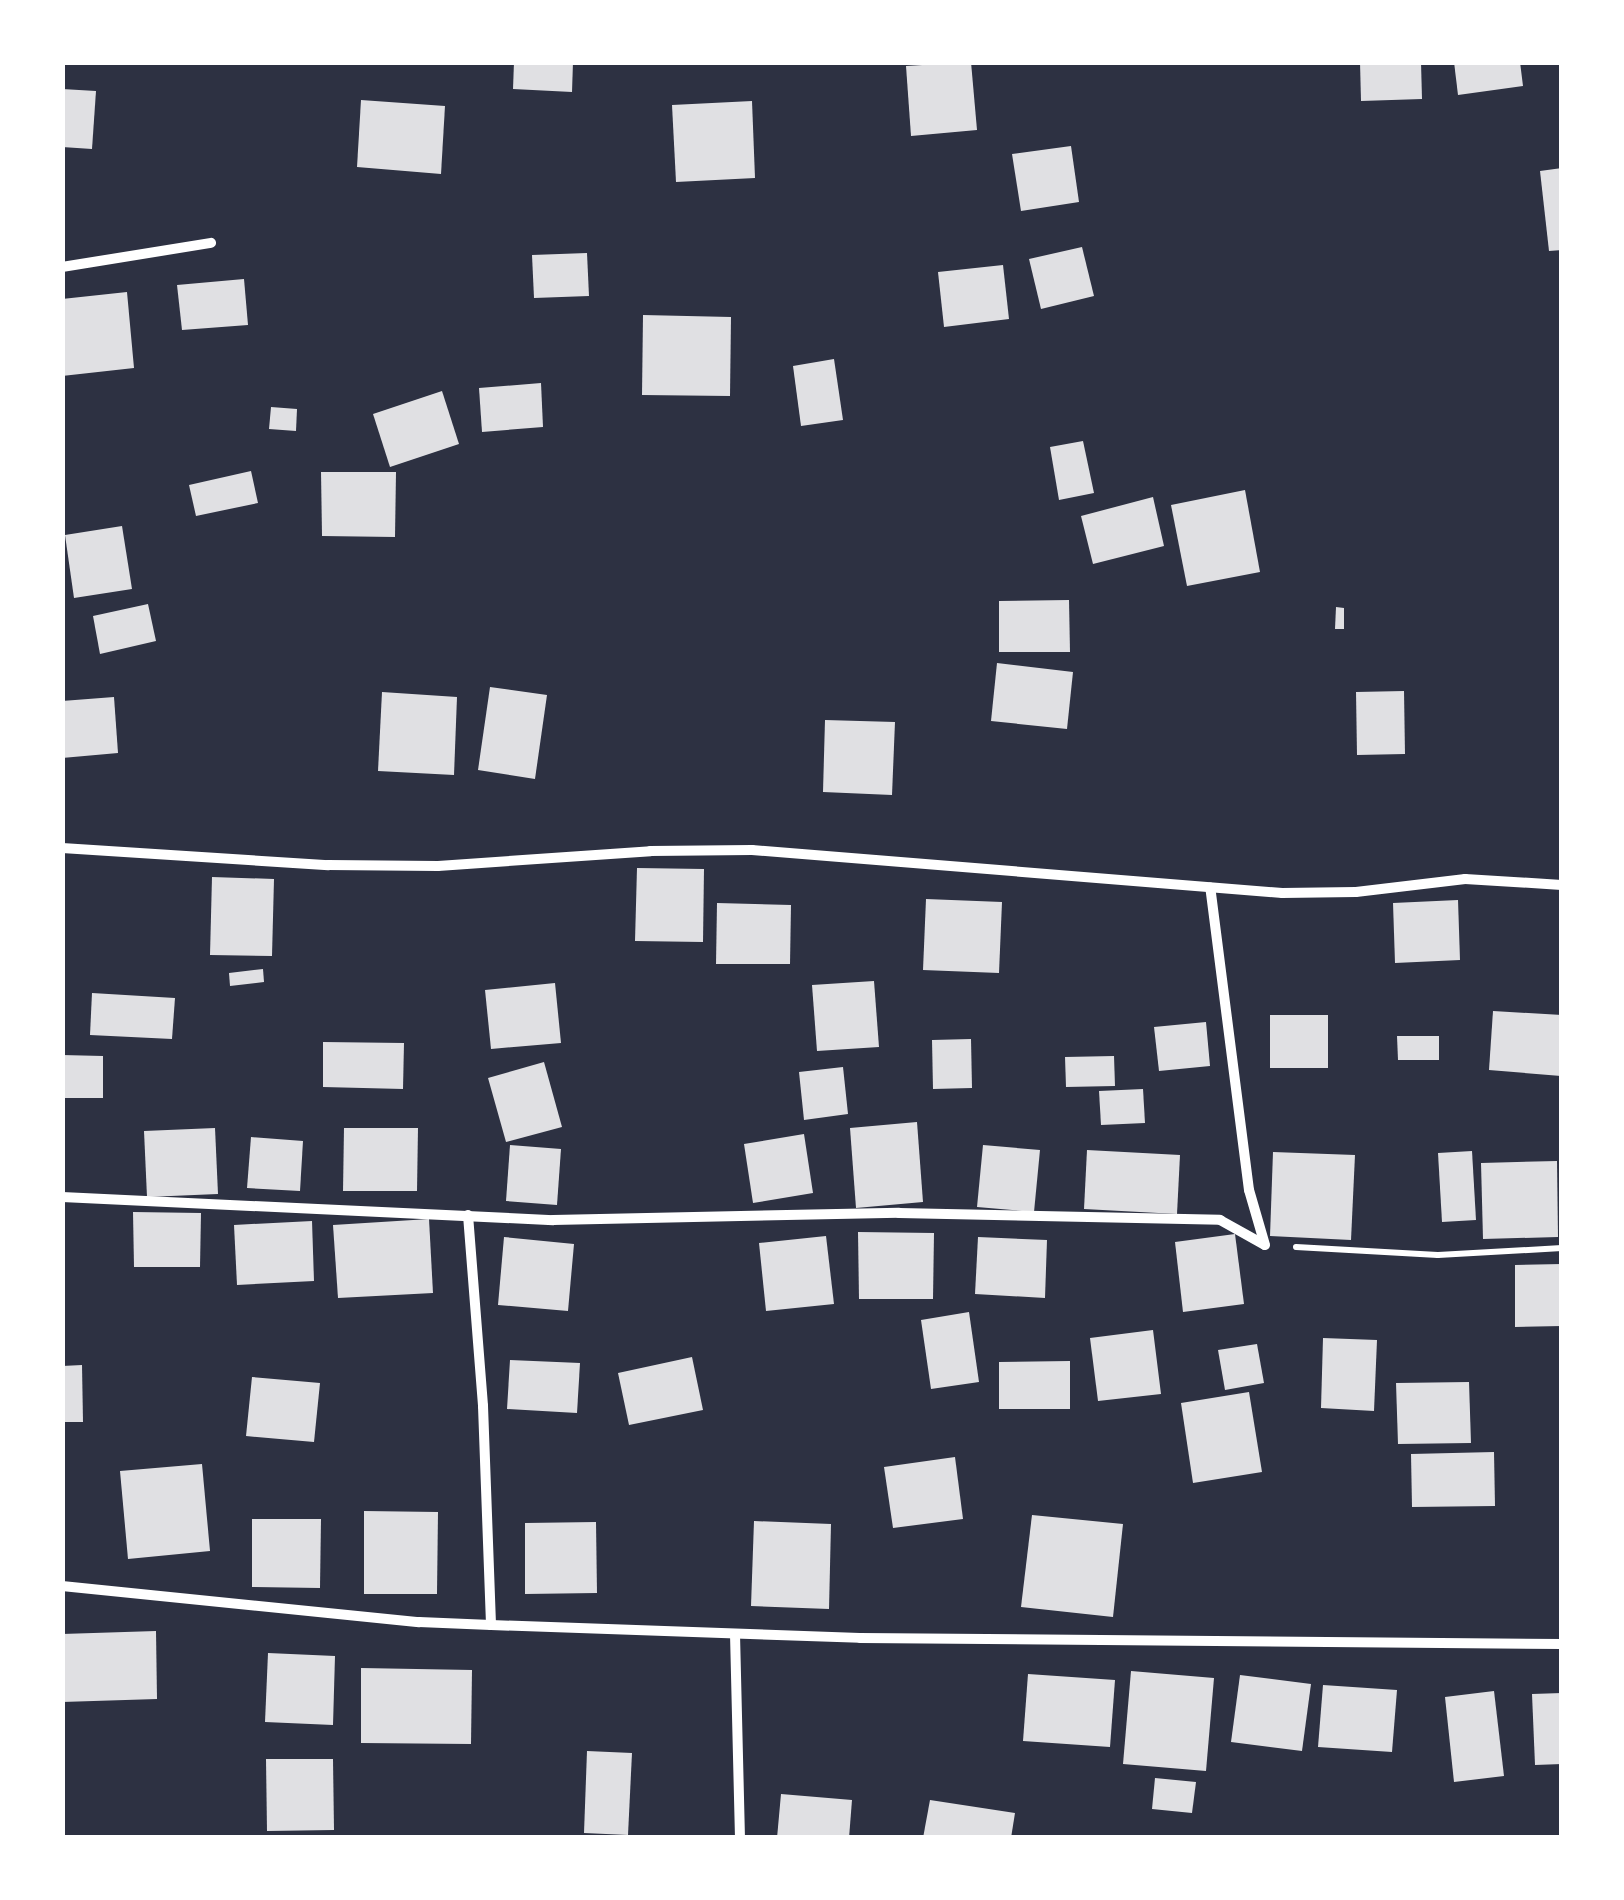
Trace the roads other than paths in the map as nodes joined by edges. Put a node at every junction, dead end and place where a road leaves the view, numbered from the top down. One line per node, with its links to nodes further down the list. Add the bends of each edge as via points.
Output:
1 (211, 242): 2 (street)
2 (62, 267)
3 (62, 848): 5 (street, via 402,866 752,850)
4 (1562, 884): 5 (street, via 1465,879 1356,892)
5 (1210, 888): 7 (street, via 1249,1190 1265,1245 1220,1220)
6 (62, 1197): 7 (street)
7 (468, 1215): 9 (street)
8 (62, 1586): 9 (street)
9 (491, 1625): 10 (street)
10 (736, 1634): 11 (street); 12 (street)
11 (1562, 1644)
12 (740, 1838)

